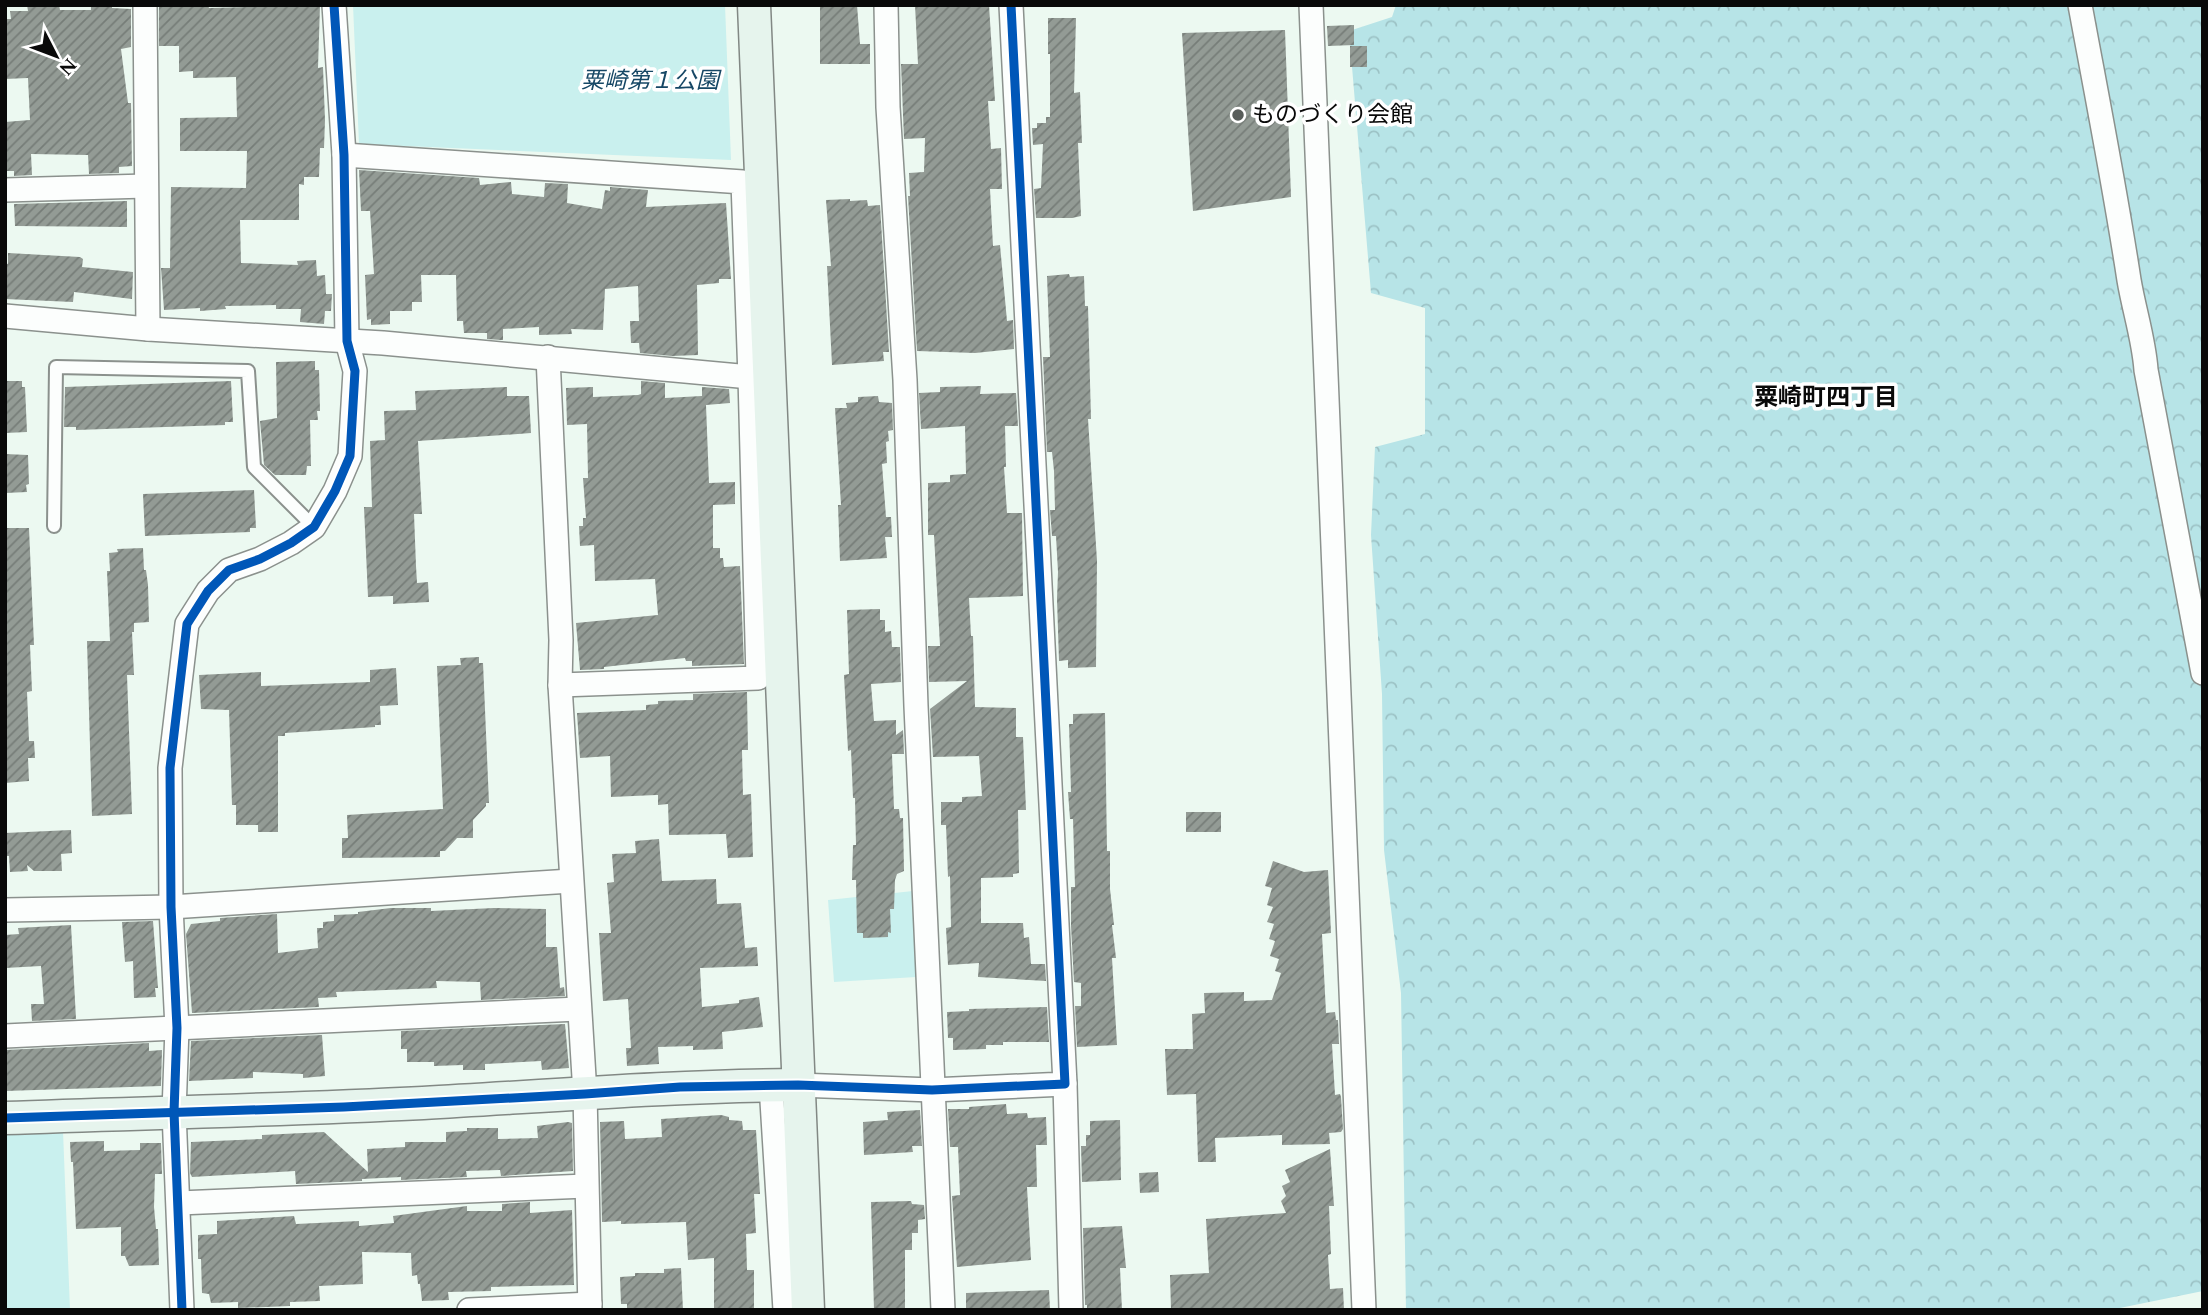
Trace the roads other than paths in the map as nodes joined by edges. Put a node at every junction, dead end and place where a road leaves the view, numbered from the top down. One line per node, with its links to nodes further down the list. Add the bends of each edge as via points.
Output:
1 (145, 5): 9 (street)
2 (334, 5): 8 (street)
3 (754, 5): 27 (street)
4 (886, 5): 28 (street)
5 (1011, 5): 26 (street)
6 (1311, 5): 41 (street)
7 (2080, 5): 18 (street)
8 (344, 155): 13 (street); 15 (street, via 743,182)
9 (146, 186): 10 (street); 12 (street)
10 (5, 190)
11 (5, 316): 12 (street)
12 (148, 329): 13 (street)
13 (347, 341): 14 (street); 17 (street, via 355,371 350,456)
14 (548, 357): 15 (street); 19 (street)
15 (750, 377): 19 (street, via 758,678)
16 (54, 526): 17 (lane, via 57,367 248,371 254,467)
17 (314, 527): 21 (street, via 260,559 229,570 208,591 187,624 170,768)
18 (2203, 673)
19 (560, 685): 20 (street)
20 (571, 881): 21 (street); 23 (street)
21 (170, 907): 22 (street); 24 (street)
22 (5, 910)
23 (578, 1009): 24 (street); 29 (street)
24 (177, 1028): 25 (street); 30 (street)
25 (5, 1035)
26 (1065, 1084): 28 (street); 40 (street)
27 (784, 1085): 28 (street); 29 (street); 37 (street); 38 (street)
28 (932, 1090): 39 (street)
29 (585, 1094): 30 (street); 32 (street)
30 (174, 1112): 31 (street); 33 (street)
31 (5, 1118)
32 (586, 1186): 33 (street); 34 (street)
33 (179, 1203): 35 (street)
34 (590, 1307): 36 (street)
35 (182, 1310)
36 (469, 1310)
37 (785, 1310)
38 (808, 1310)
39 (943, 1310)
40 (1071, 1310)
41 (1364, 1310)

